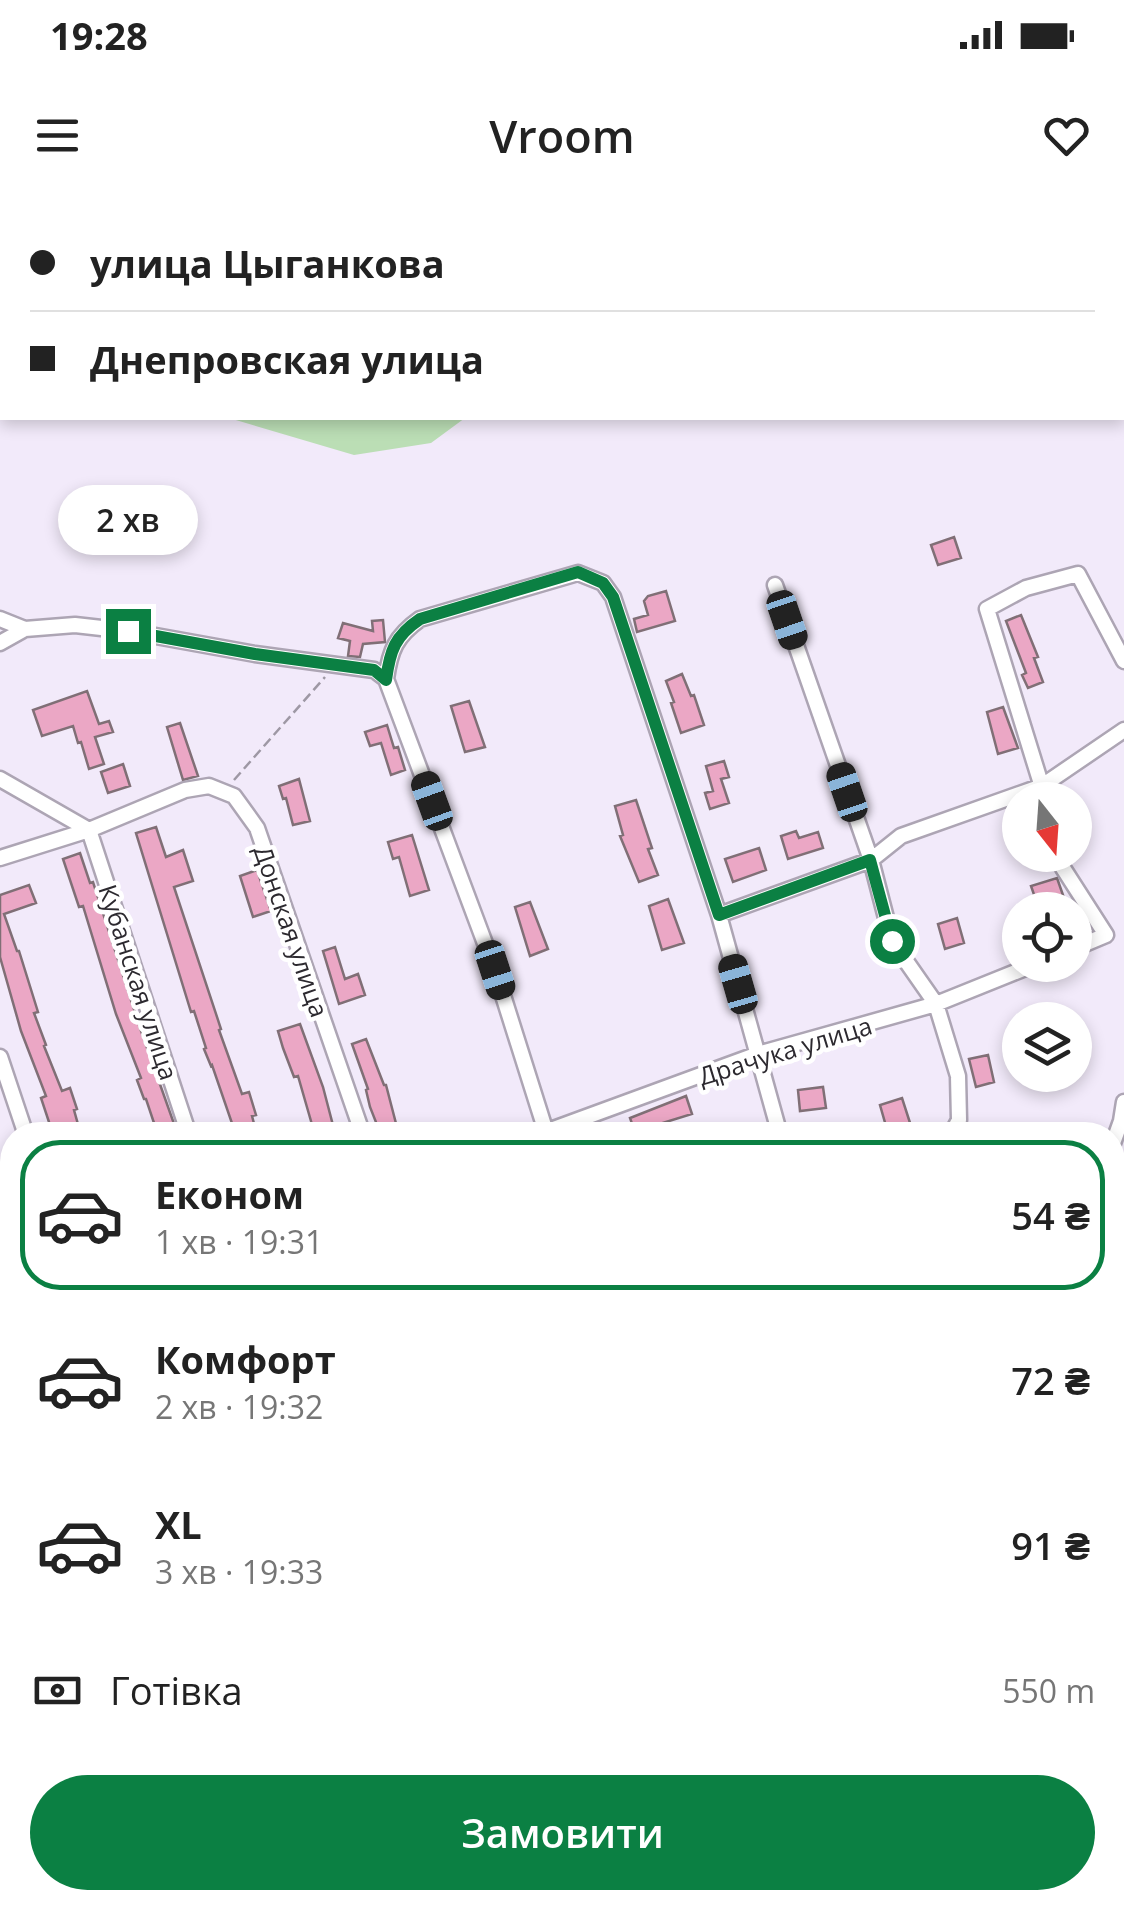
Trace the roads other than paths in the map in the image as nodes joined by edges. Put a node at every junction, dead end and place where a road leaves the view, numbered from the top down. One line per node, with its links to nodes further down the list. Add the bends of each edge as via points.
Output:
1 (775, 585): 14 (street)
2 (0, 619): 3 (street)
3 (25, 629): 4 (street); 6 (street, via 110,629 374,670)
4 (0, 643)
5 (1124, 661): 9 (street, via 1078,574 1026,588 987,608)
6 (386, 680): 16 (street, via 400,632 420,619 578,572 603,583); 25 (street, via 495,970)
7 (1124, 730): 10 (street)
8 (0, 779): 12 (street)
9 (1041, 782)
10 (1058, 782)
11 (1002, 806): 14 (street, via 902,836)
12 (89, 830): 13 (street); 23 (street, Кубанская улица); 24 (street, Донская улица, via 185,790 209,786 234,796 256,828)
13 (0, 858)
14 (870, 860): 16 (street); 19 (street, via 892,941)
15 (1092, 913): 17 (street, via 1106,935)
16 (719, 915): 20 (street)
17 (1092, 941)
18 (1002, 977): 19 (street, Драчука улица)
19 (936, 1004): 20 (street, Драчука улица); 28 (street, via 958,1076)
20 (758, 1054): 26 (street, Драчука улица); 27 (street)
21 (0, 1057): 22 (street)
22 (22, 1122)
23 (185, 1122)
24 (358, 1122)
25 (539, 1122)
26 (575, 1122)
27 (776, 1122)
28 (958, 1122)

